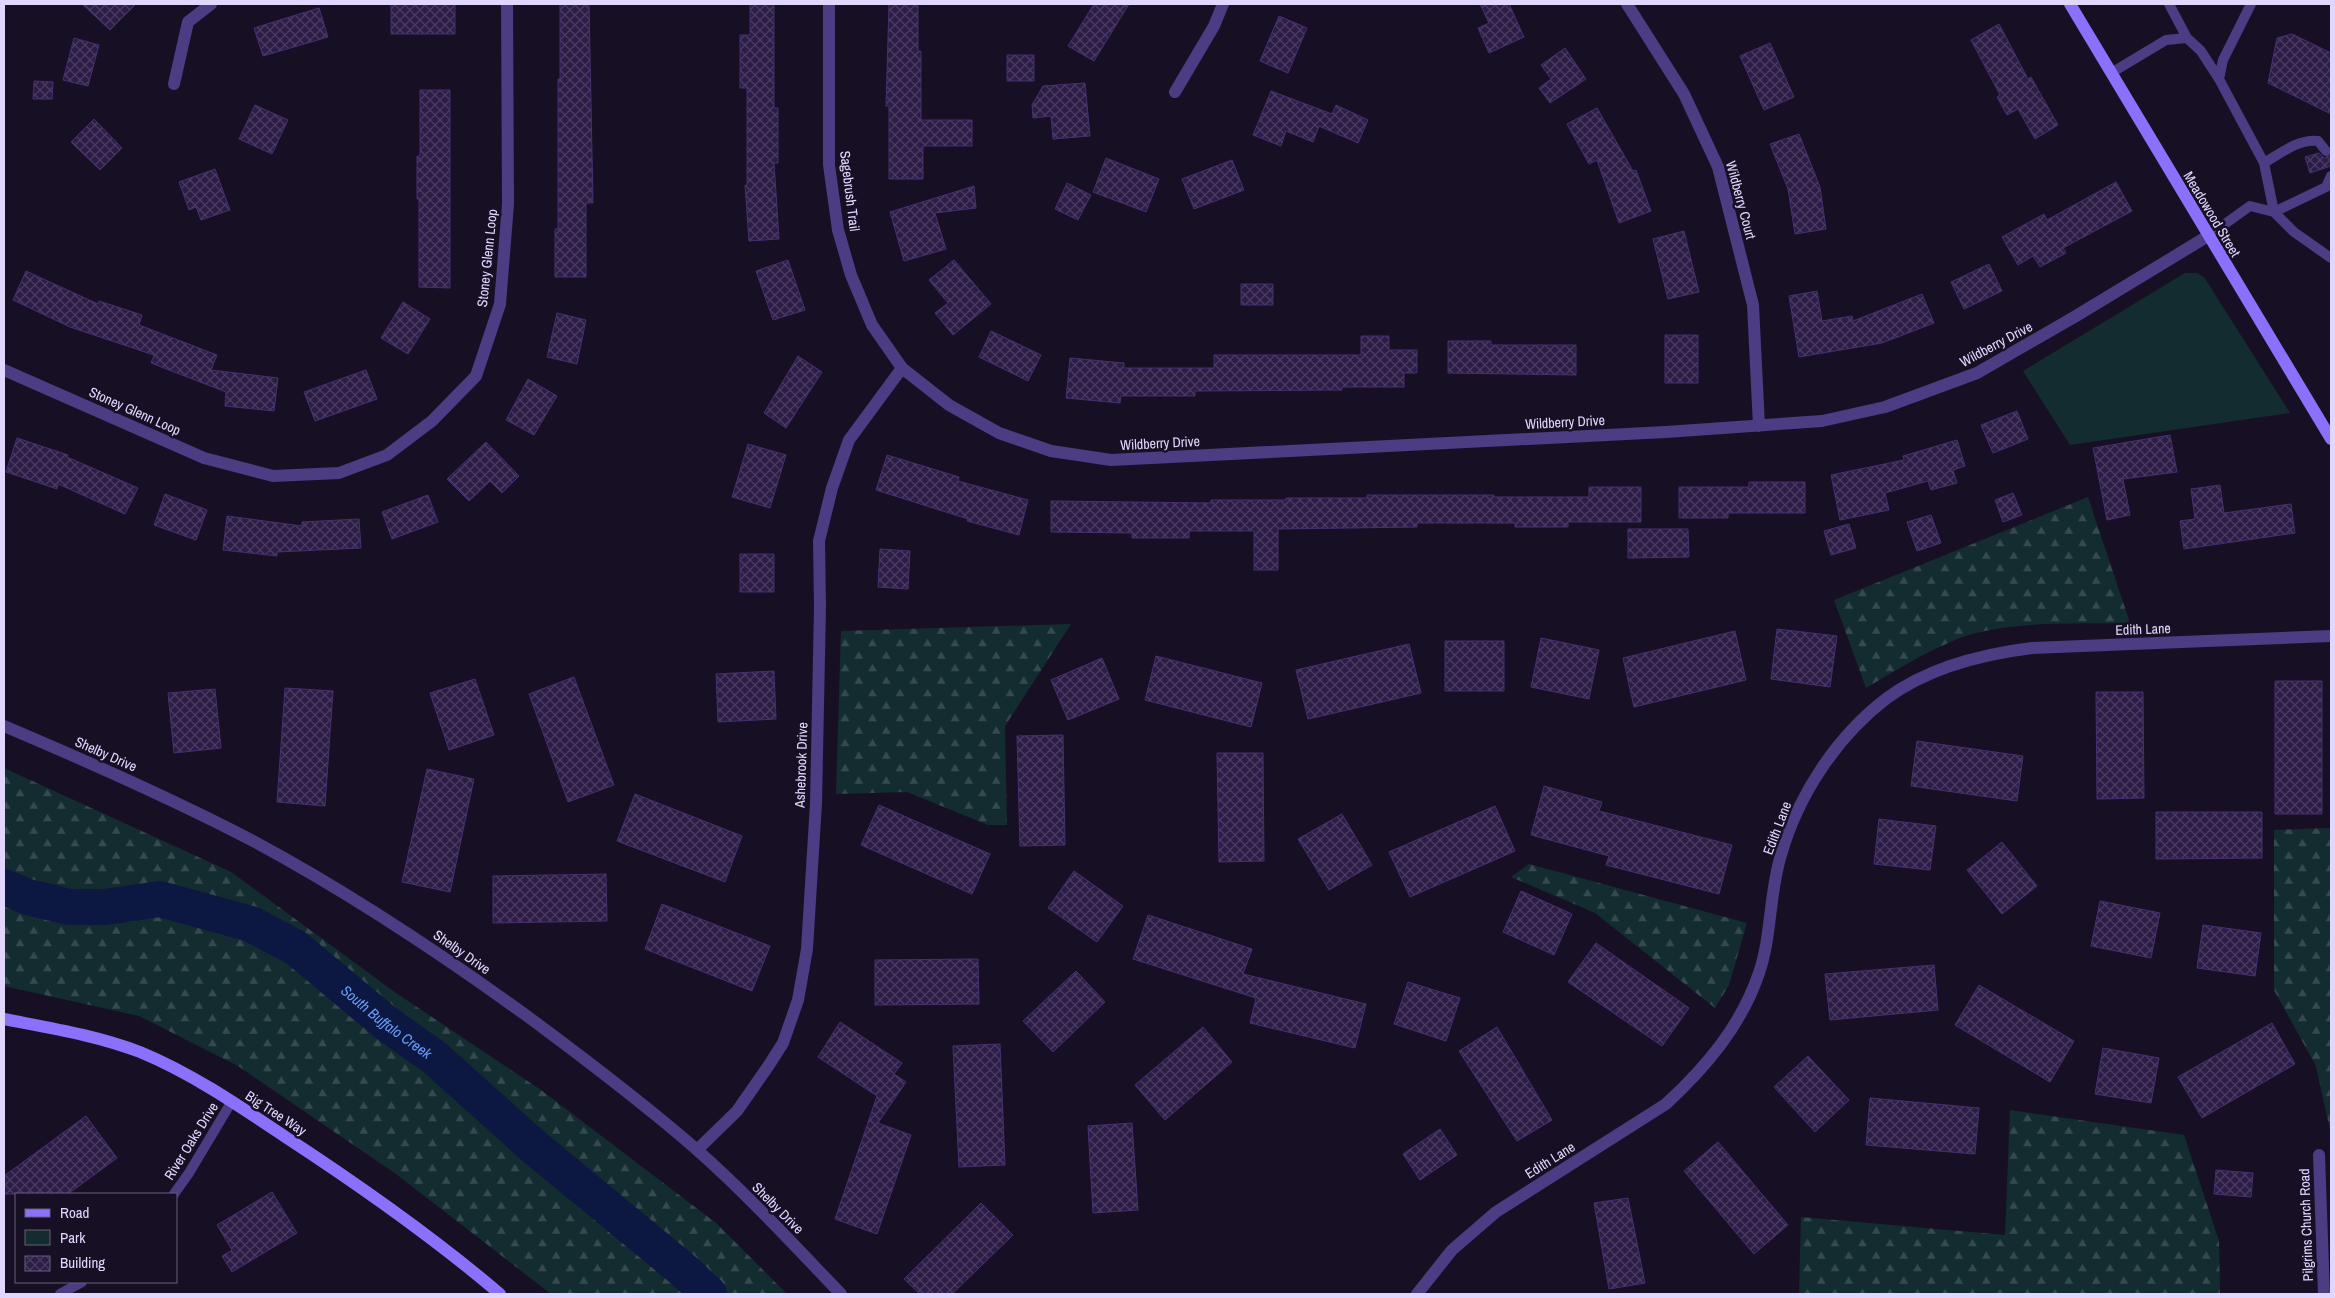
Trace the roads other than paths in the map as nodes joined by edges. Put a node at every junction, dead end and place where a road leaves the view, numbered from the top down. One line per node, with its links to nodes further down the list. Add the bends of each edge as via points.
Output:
1 (211, 4): 12 (street, via 188,22)
2 (507, 4): 21 (street, Stoney Glenn Loop, via 508,204 500,304 476,376 432,421 387,455 338,473 273,476 204,458)
3 (828, 4): 20 (street, Sagebrush Trail, via 828,165 838,230 851,275 872,325)
4 (1223, 4): 13 (street, via 1214,26)
5 (1627, 4): 22 (street, Wildberry Court, via 1684,94 1718,167 1753,305)
6 (2070, 4): 10 (main road, Meadowood Street)
7 (2169, 4): 9 (lane)
8 (2251, 4): 11 (lane, via 2223,60)
9 (2187, 38): 10 (lane, via 2166,40); 11 (lane, via 2201,51)
10 (2111, 73): 18 (main road, Meadowood Street)
11 (2218, 80): 15 (lane)
12 (174, 84)
13 (1175, 92)
14 (2326, 151): 15 (lane, via 2318,141 2310,140)
15 (2264, 163): 17 (lane)
16 (2331, 172): 17 (lane, via 2326,187)
17 (2274, 212): 18 (lane, via 2250,206); 19 (lane, via 2294,232)
18 (2208, 236): 22 (street, Wildberry Drive, via 1977,373 1885,407 1822,421); 23 (main road, Meadowood Street)
19 (2331, 258)
20 (902, 368): 22 (street, Wildberry Drive, via 949,405 999,433 1051,451 1111,460); 28 (street, Ashebrook Drive, via 848,440 819,541 816,802 807,949 798,1000 783,1043 769,1065 737,1111)
21 (4, 370)
22 (1759, 426)
23 (2331, 439)
24 (2331, 636): 35 (street, Edith Lane, via 2006,651 1949,666 1888,698 1857,726 1822,766 1793,821 1780,856 1759,974 1737,1023 1720,1046 1666,1104 1496,1212 1452,1250)
25 (4, 726): 28 (street, Shelby Drive, via 191,809 257,843 398,926 470,974 596,1067)
26 (4, 1020): 27 (main road, Big Tree Way, via 102,1039 141,1053)
27 (232, 1102): 30 (lane, River Oaks Drive); 33 (main road, Big Tree Way, via 361,1186)
28 (697, 1150): 34 (street, Shelby Drive)
29 (2319, 1156): 36 (street, Pilgrims Church Road)
30 (175, 1193)
31 (80, 1283): 32 (lane)
32 (60, 1294)
33 (500, 1294)
34 (841, 1294)
35 (1417, 1294)
36 (2324, 1294)

